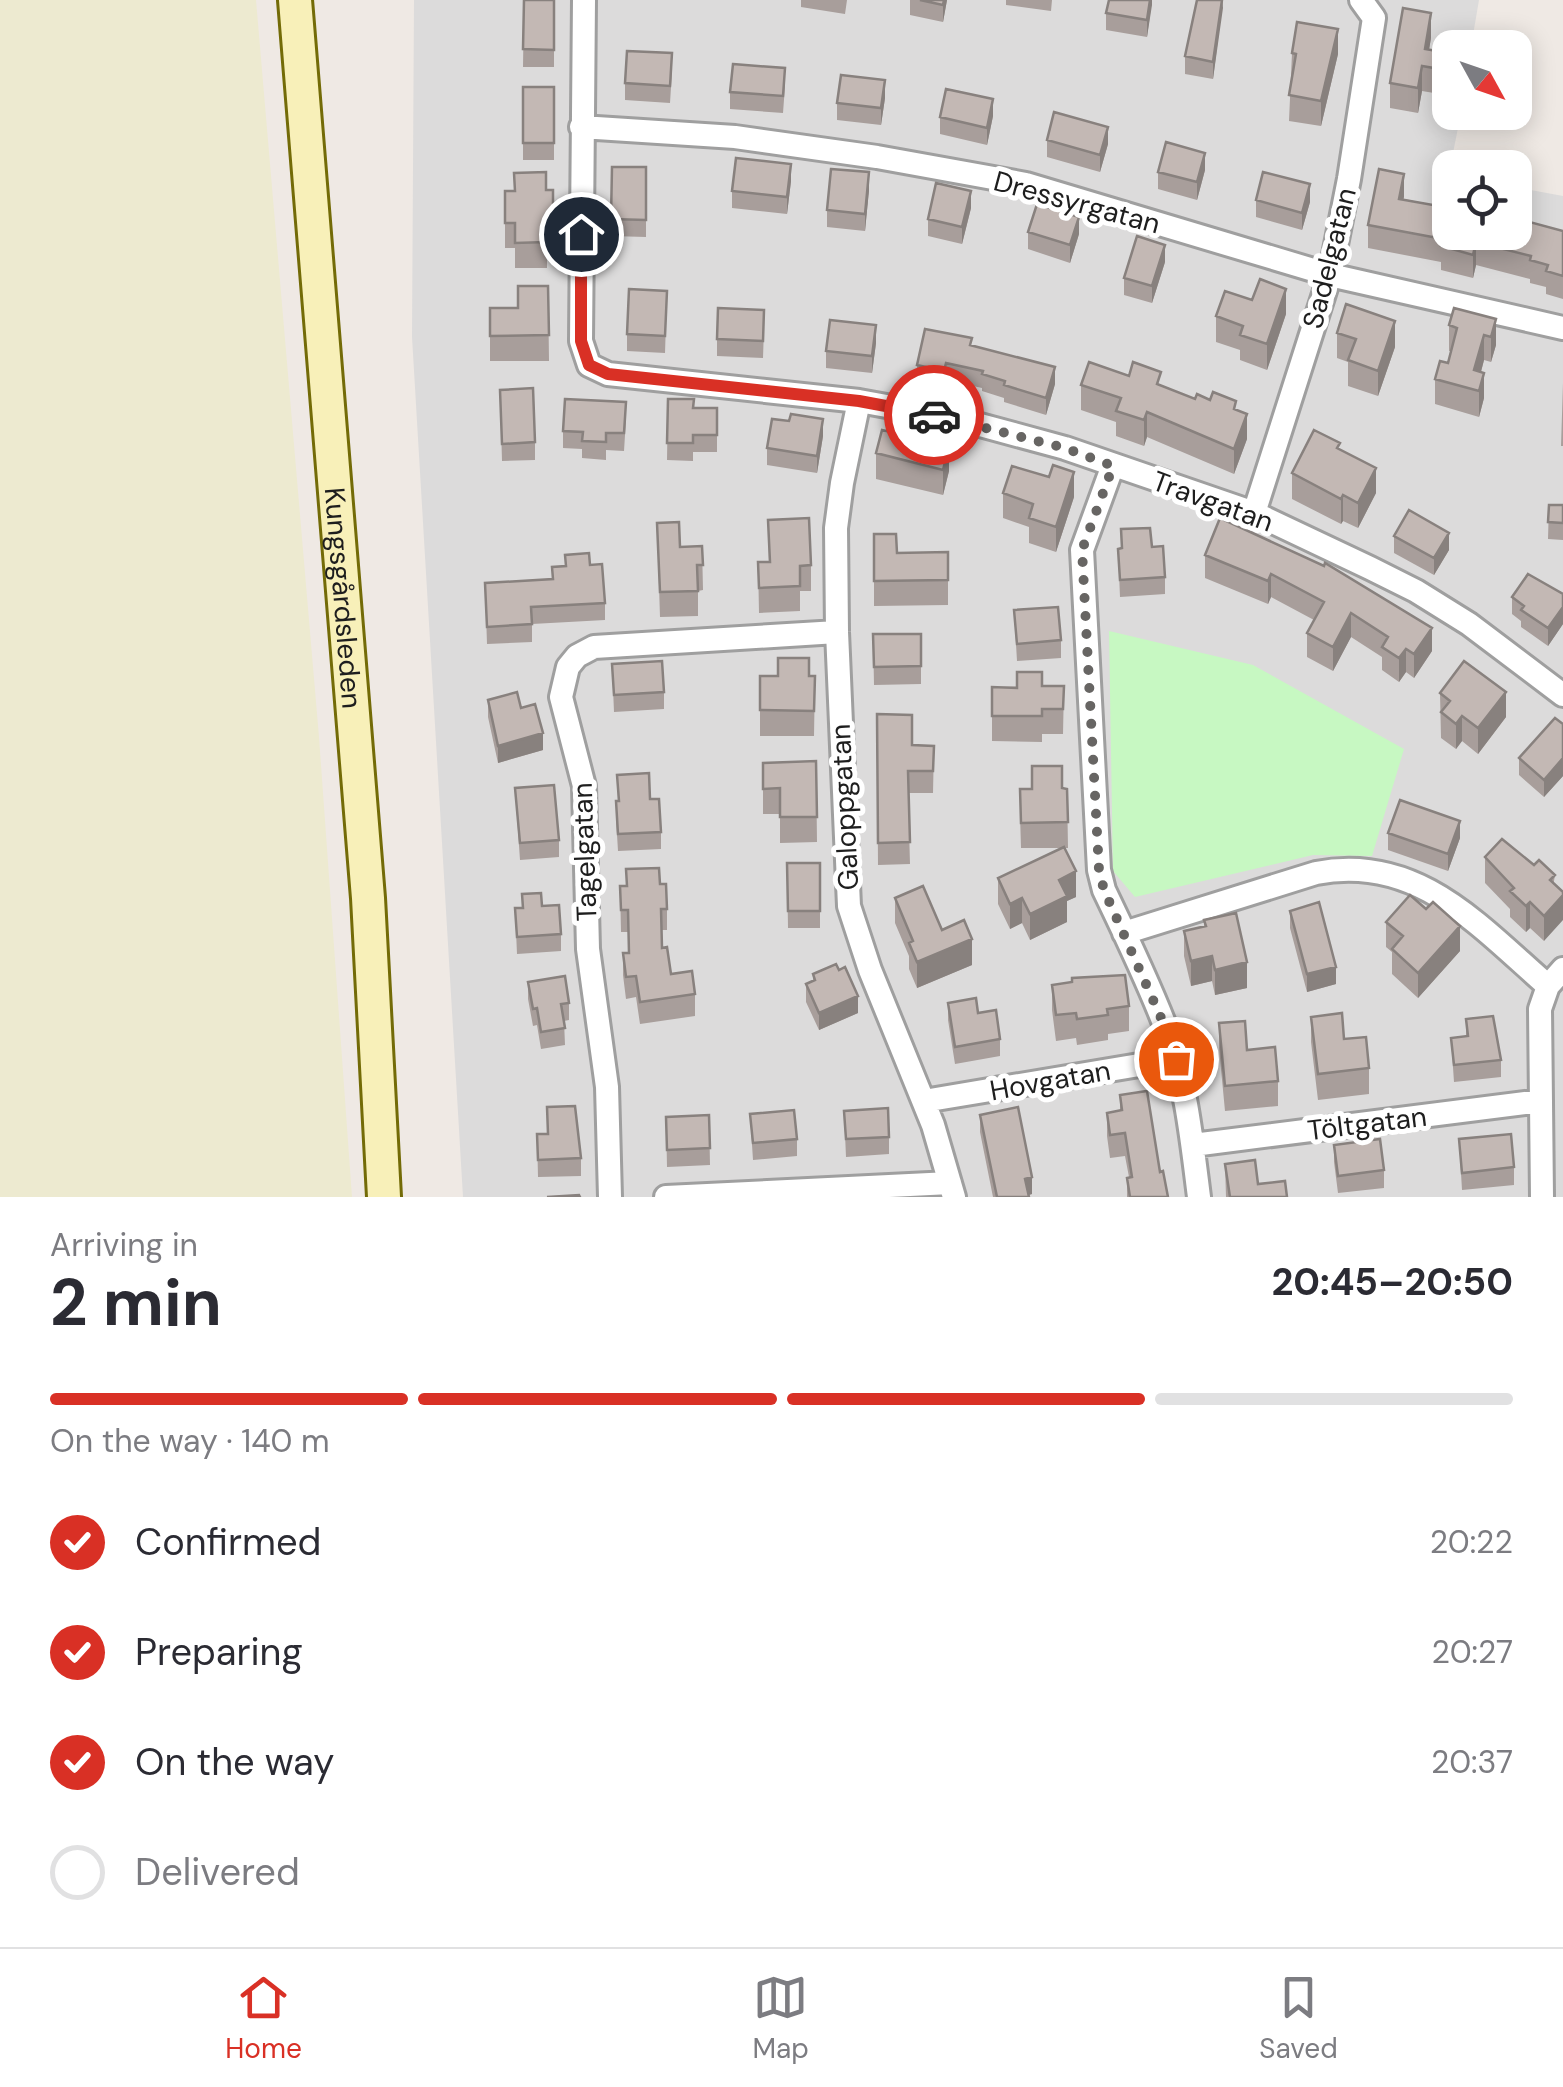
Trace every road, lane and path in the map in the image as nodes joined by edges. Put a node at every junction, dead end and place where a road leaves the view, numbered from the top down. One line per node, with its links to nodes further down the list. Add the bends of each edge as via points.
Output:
1 (295, 0): 19 (main road, Kungsgårdsleden, via 368,898)
2 (584, 0): 4 (street)
3 (1362, 0): 5 (street, Sadelgatan, via 1374,18)
4 (580, 127): 5 (street, Dressyrgatan, via 735,137 1026,184); 7 (street, Travgatan, via 581,341 589,365 608,374)
5 (1330, 275): 6 (street, Dressyrgatan); 9 (street, Sadelgatan)
6 (1563, 328)
7 (859, 401): 8 (street, Travgatan, via 958,419); 10 (street, Galoppgatan, via 836,528)
8 (1113, 466): 9 (street, Travgatan); 12 (street, via 1082,550 1099,870)
9 (1254, 513): 11 (street, Travgatan, via 1416,590)
10 (837, 632): 16 (street, Galoppgatan, via 849,906); 20 (street, Tagelgatan, via 594,646 568,667 562,697 584,786 588,949 604,1046)
11 (1562, 692)
12 (1124, 932): 13 (street, via 1316,873 1367,870 1448,900); 14 (street)
13 (1556, 978): 15 (street, via 1540,1009)
14 (1176, 1059): 16 (street, Hovgatan); 17 (street)
15 (1541, 1101): 17 (street, Töltgatan); 23 (street)
16 (924, 1102): 18 (street, Galoppgatan)
17 (1193, 1146): 22 (street)
18 (952, 1190): 21 (street)
19 (384, 1197)
20 (610, 1197)
21 (666, 1197)
22 (1199, 1197)
23 (1542, 1197)

